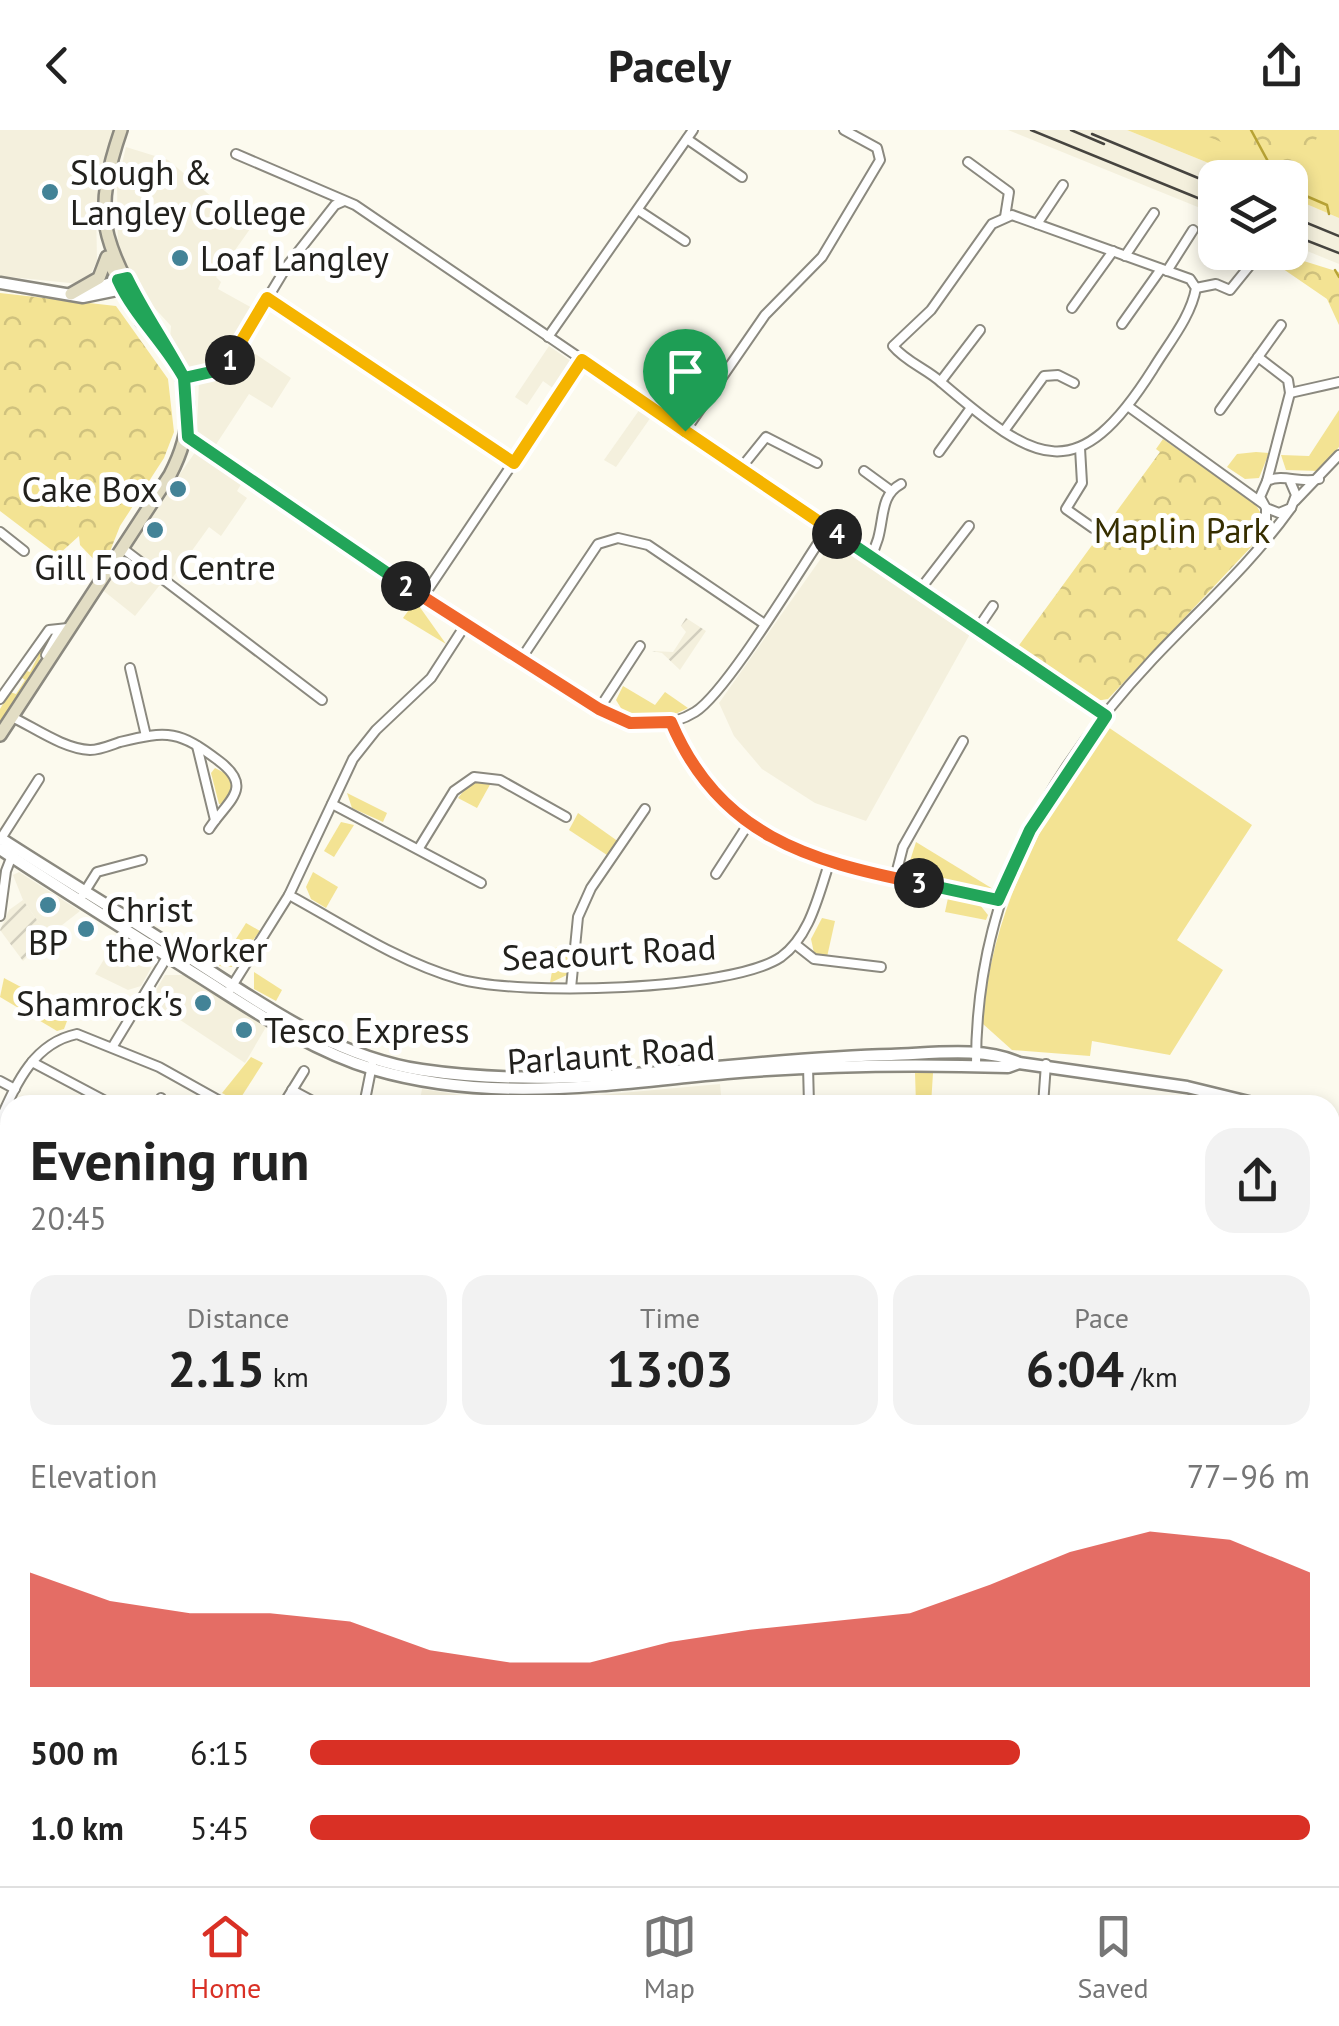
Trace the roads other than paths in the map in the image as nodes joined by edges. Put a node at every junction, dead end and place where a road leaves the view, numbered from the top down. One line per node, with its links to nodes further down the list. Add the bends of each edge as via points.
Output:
1 (121, 130): 15 (main road, via 110,164)
2 (693, 130): 4 (street)
3 (844, 130): 42 (street, via 880,155 822,257 765,315)
4 (687, 139): 7 (street); 10 (street)
5 (236, 154): 9 (street)
6 (968, 162): 12 (street, via 1009,192)
7 (742, 177)
8 (1063, 184): 13 (street)
9 (344, 201): 26 (street, via 334,205); 31 (street)
10 (638, 210): 16 (street); 31 (street)
11 (1154, 213): 18 (street)
12 (1005, 217): 13 (street); 35 (street, via 992,224 931,310 893,346)
13 (1036, 224): 17 (street)
14 (1193, 230): 20 (street)
15 (108, 235): 19 (main road); 22 (main road)
16 (686, 242)
17 (1113, 252): 18 (street); 27 (street)
18 (1125, 256): 20 (street)
19 (108, 259): 22 (main road); 25 (main road, via 99,278)
20 (1164, 270): 24 (street); 28 (street)
21 (1246, 270): 24 (street, via 1230,290 1216,284)
22 (122, 282): 25 (street); 34 (main road)
23 (0, 283): 25 (street)
24 (1196, 288): 39 (street, via 1190,310)
25 (71, 294)
26 (267, 298): 34 (street, via 229,362); 49 (street)
27 (1072, 308)
28 (1122, 324)
29 (1281, 325): 32 (street)
30 (980, 330): 35 (street)
31 (548, 337): 33 (street)
32 (1258, 357): 38 (street, via 1288,380); 41 (street)
33 (582, 360): 42 (street); 49 (street)
34 (184, 378): 44 (main road)
35 (941, 381): 40 (street)
36 (1339, 382): 38 (street)
37 (1074, 384): 43 (street, via 1058,374 1044,376)
38 (1290, 393): 48 (street)
39 (1129, 406): 45 (street); 58 (street)
40 (970, 409): 43 (street); 46 (street)
41 (1220, 410)
42 (685, 431): 51 (street)
43 (1004, 432): 45 (street, via 1034,451)
44 (188, 437): 66 (main road); 71 (street)
45 (1080, 448): 64 (street, via 1082,483 1066,509)
46 (939, 452)
47 (1339, 455): 54 (street)
48 (1274, 460): 53 (street); 56 (street)
49 (514, 463): 71 (street)
50 (817, 463): 51 (street, via 766,437)
51 (740, 468): 63 (street)
52 (864, 471): 59 (street)
53 (1280, 477): 55 (street); 56 (street)
54 (1319, 479): 55 (street); 60 (street)
55 (1290, 482): 60 (street)
56 (1264, 483): 58 (street); 61 (street)
57 (901, 484): 59 (street)
58 (1238, 485): 61 (street)
59 (890, 490): 69 (street, via 882,507 882,538)
60 (1293, 504): 61 (street, via 1279,513); 67 (street)
61 (1264, 506): 67 (street, via 1268,534)
62 (969, 526): 70 (street)
63 (828, 528): 69 (street); 73 (street)
64 (1093, 528)
65 (0, 532): 68 (street)
66 (122, 548): 75 (main road); 81 (street)
67 (1260, 550): 83 (street)
68 (24, 551)
69 (870, 557): 70 (street)
70 (918, 592): 76 (street)
71 (423, 597): 74 (street)
72 (993, 606): 76 (street)
73 (763, 623): 78 (street, via 648,545 618,538 598,544); 85 (street, via 697,711)
74 (464, 627): 78 (street); 91 (street, via 431,678 352,759)
75 (64, 629): 80 (street, via 49,630); 84 (main road)
76 (976, 631): 83 (street)
77 (640, 646): 82 (street)
78 (519, 662): 82 (street)
79 (130, 668): 87 (street)
80 (0, 699)
81 (322, 700)
82 (599, 709): 85 (street, via 630,723)
83 (1106, 716): 108 (street, via 1030,830)
84 (12, 717): 86 (main road); 87 (street, via 92,750)
85 (671, 722): 95 (street, via 711,791)
86 (0, 735)
87 (146, 736): 89 (street, via 170,733)
88 (963, 741): 104 (street, via 902,848)
89 (197, 744): 94 (street); 94 (street, via 238,780)
90 (38, 779): 97 (street)
91 (332, 804): 98 (street); 107 (street)
92 (645, 809): 113 (street, via 578,917)
93 (566, 817): 98 (street, via 500,780 474,777 454,791)
94 (215, 820): 96 (street)
95 (749, 823): 102 (street); 103 (street)
96 (209, 829)
97 (0, 839): 100 (street, Parlaunt Road)
98 (419, 848): 105 (street)
99 (0, 849): 100 (street, Parlaunt Road)
100 (13, 852): 106 (street, Parlaunt Road); 109 (street)
101 (142, 860): 106 (street, via 96,872)
102 (829, 864): 104 (street); 110 (street)
103 (716, 874)
104 (894, 878): 108 (street)
105 (481, 883)
106 (81, 896): 111 (street, Parlaunt Road)
107 (289, 896): 113 (street, Seacourt Road, via 459,979 507,990); 114 (street)
108 (998, 900): 116 (street, via 977,990)
109 (0, 916)
110 (795, 944): 112 (street, via 814,958); 113 (street, Seacourt Road, via 756,970)
111 (170, 951): 114 (street, Parlaunt Road); 115 (street)
112 (881, 968)
113 (571, 988)
114 (230, 990): 119 (street, Parlaunt Road)
115 (112, 1046): 117 (street, via 76,1034 44,1046); 127 (street)
116 (976, 1059): 118 (street, Parlaunt Road); 120 (street, Parlaunt Road, via 1008,1067)
117 (32, 1062): 123 (street); 126 (street)
118 (808, 1062): 119 (street, Parlaunt Road, via 562,1076 449,1074); 131 (street)
119 (372, 1064): 130 (street)
120 (1046, 1064): 132 (street); 133 (street, Parlaunt Road)
121 (304, 1071): 124 (street)
122 (0, 1081): 123 (street)
123 (15, 1089): 125 (street)
124 (292, 1090): 128 (street); 129 (street)
125 (12, 1095)
126 (95, 1095)
127 (207, 1095)
128 (289, 1095)
129 (301, 1095)
130 (366, 1095)
131 (810, 1095)
132 (1044, 1095)
133 (1201, 1095)

